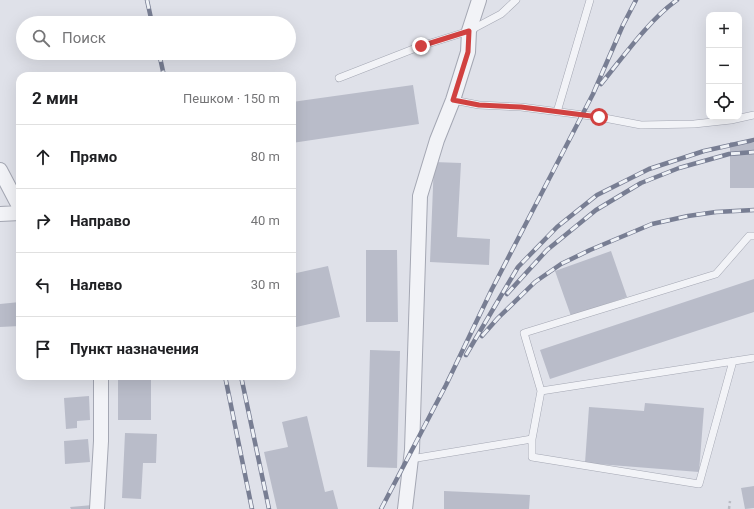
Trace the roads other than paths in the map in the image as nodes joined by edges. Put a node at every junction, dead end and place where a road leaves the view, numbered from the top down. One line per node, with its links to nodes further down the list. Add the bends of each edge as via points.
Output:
1 (479, 0): 4 (street)
2 (516, 0): 4 (lane, via 501,14)
3 (590, 0): 7 (lane)
4 (469, 31): 5 (lane, via 421,46); 6 (street, via 468,52)
5 (339, 78)
6 (453, 100): 7 (lane); 19 (street, via 437,140 420,196)
7 (557, 112): 8 (lane, via 641,125 694,124)
8 (754, 115)
9 (0, 170): 10 (street)
10 (16, 200)
11 (16, 213): 12 (street)
12 (0, 214)
13 (754, 236): 17 (lane, via 748,236 716,274 524,333)
14 (754, 358): 15 (lane)
15 (733, 361): 17 (lane); 18 (lane, via 699,484 532,457)
16 (101, 380): 20 (street)
17 (541, 391): 18 (lane)
18 (532, 439): 19 (lane)
19 (411, 459): 21 (street)
20 (97, 509)
21 (405, 509)

